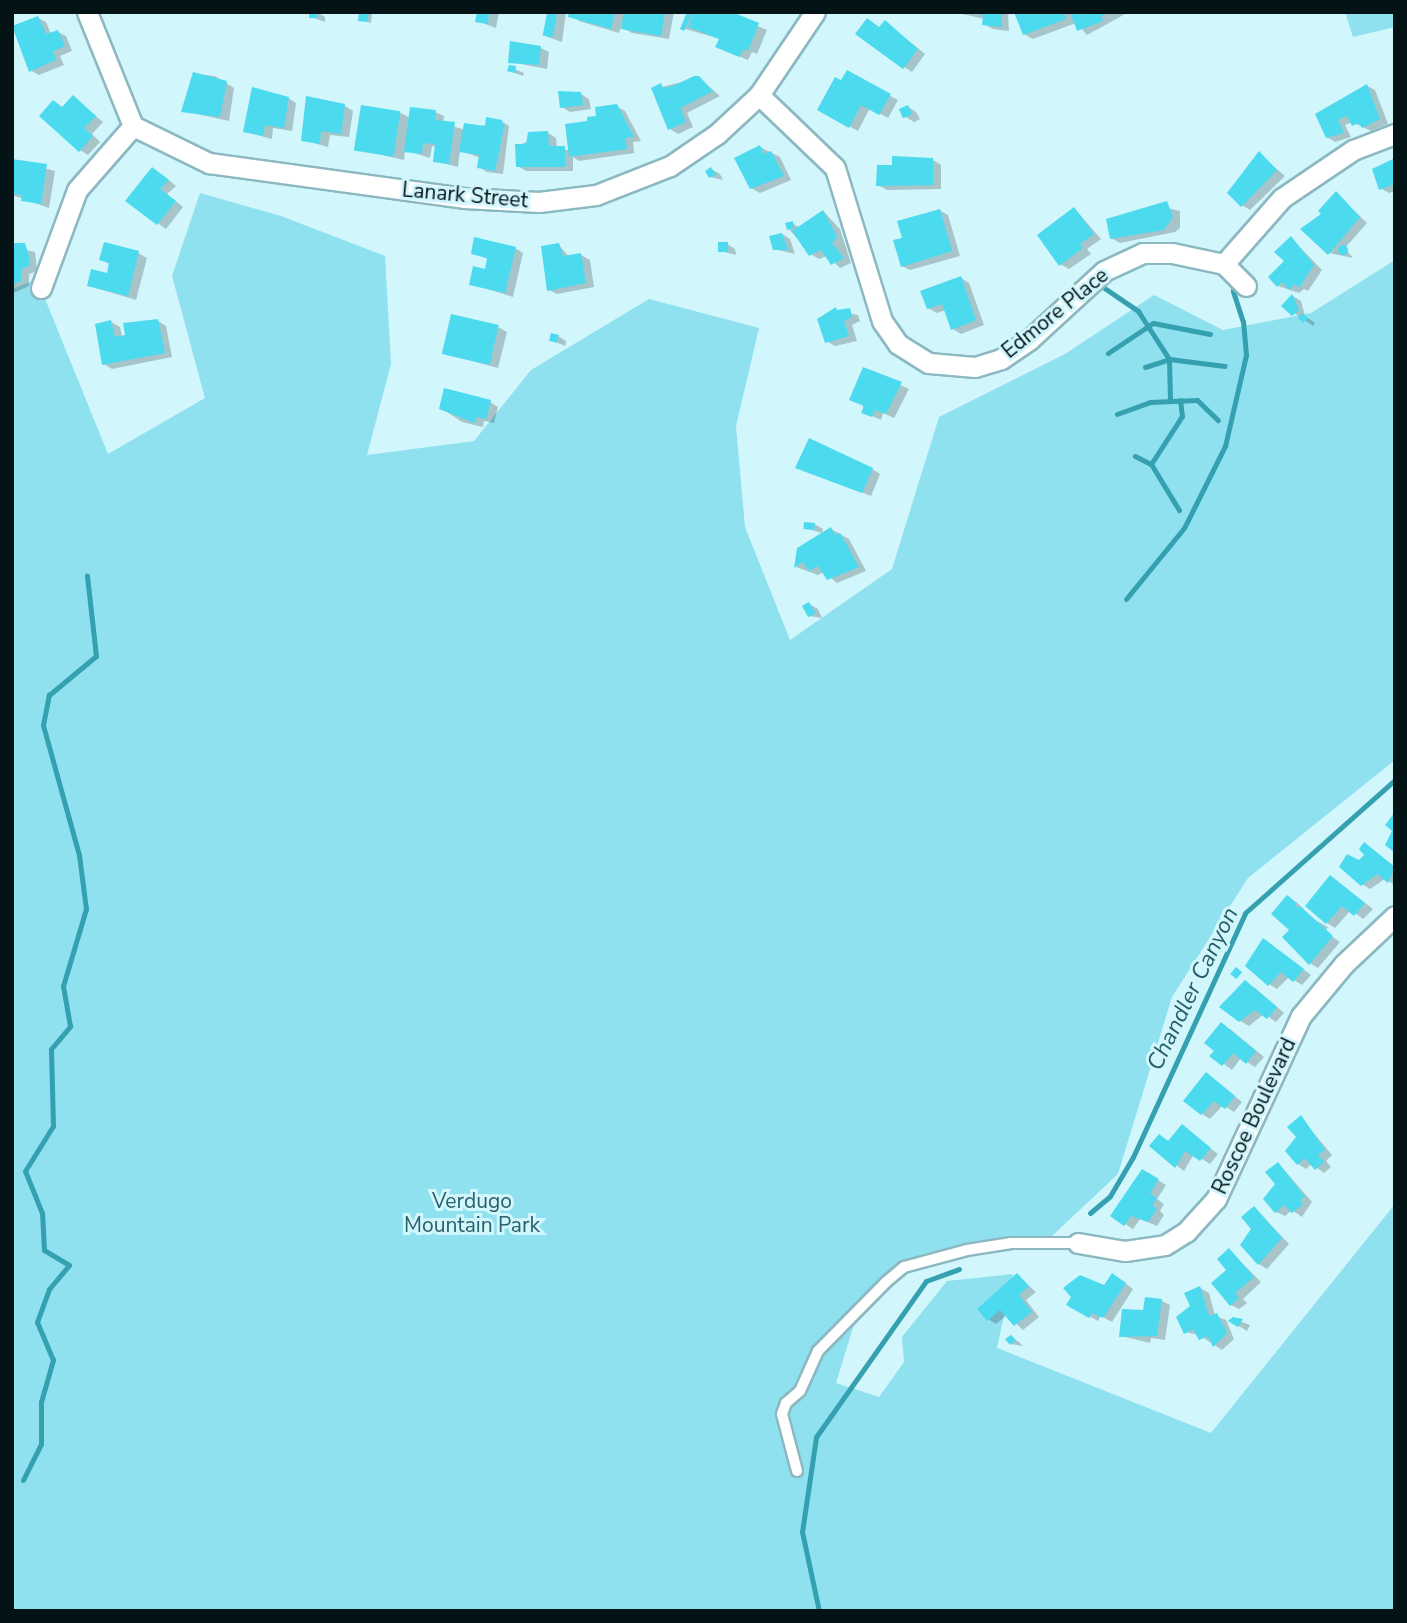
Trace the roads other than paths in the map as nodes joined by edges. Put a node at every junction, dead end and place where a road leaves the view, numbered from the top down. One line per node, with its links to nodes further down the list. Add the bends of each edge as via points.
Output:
1 (87, 12): 4 (street)
2 (816, 12): 3 (street, Lanark Street)
3 (759, 95): 4 (street, Lanark Street, via 718,134 670,166 596,195 539,202 464,198 209,163); 6 (street, Edmore Place, via 835,168 882,321 898,344 929,363 975,367 1001,359 1126,257 1172,253)
4 (133, 126): 8 (street, via 77,190)
5 (1395, 134): 6 (street, via 1353,150 1282,198)
6 (1224, 264): 7 (street)
7 (1246, 286)
8 (41, 288)
9 (1395, 916): 10 (street, Roscoe Boulevard, via 1344,964 1301,1016 1216,1199 1186,1232 1165,1245 1125,1251)
10 (1079, 1243): 11 (lane, via 1011,1243 904,1267 818,1351 800,1391 786,1403 782,1414)
11 (797, 1471)

